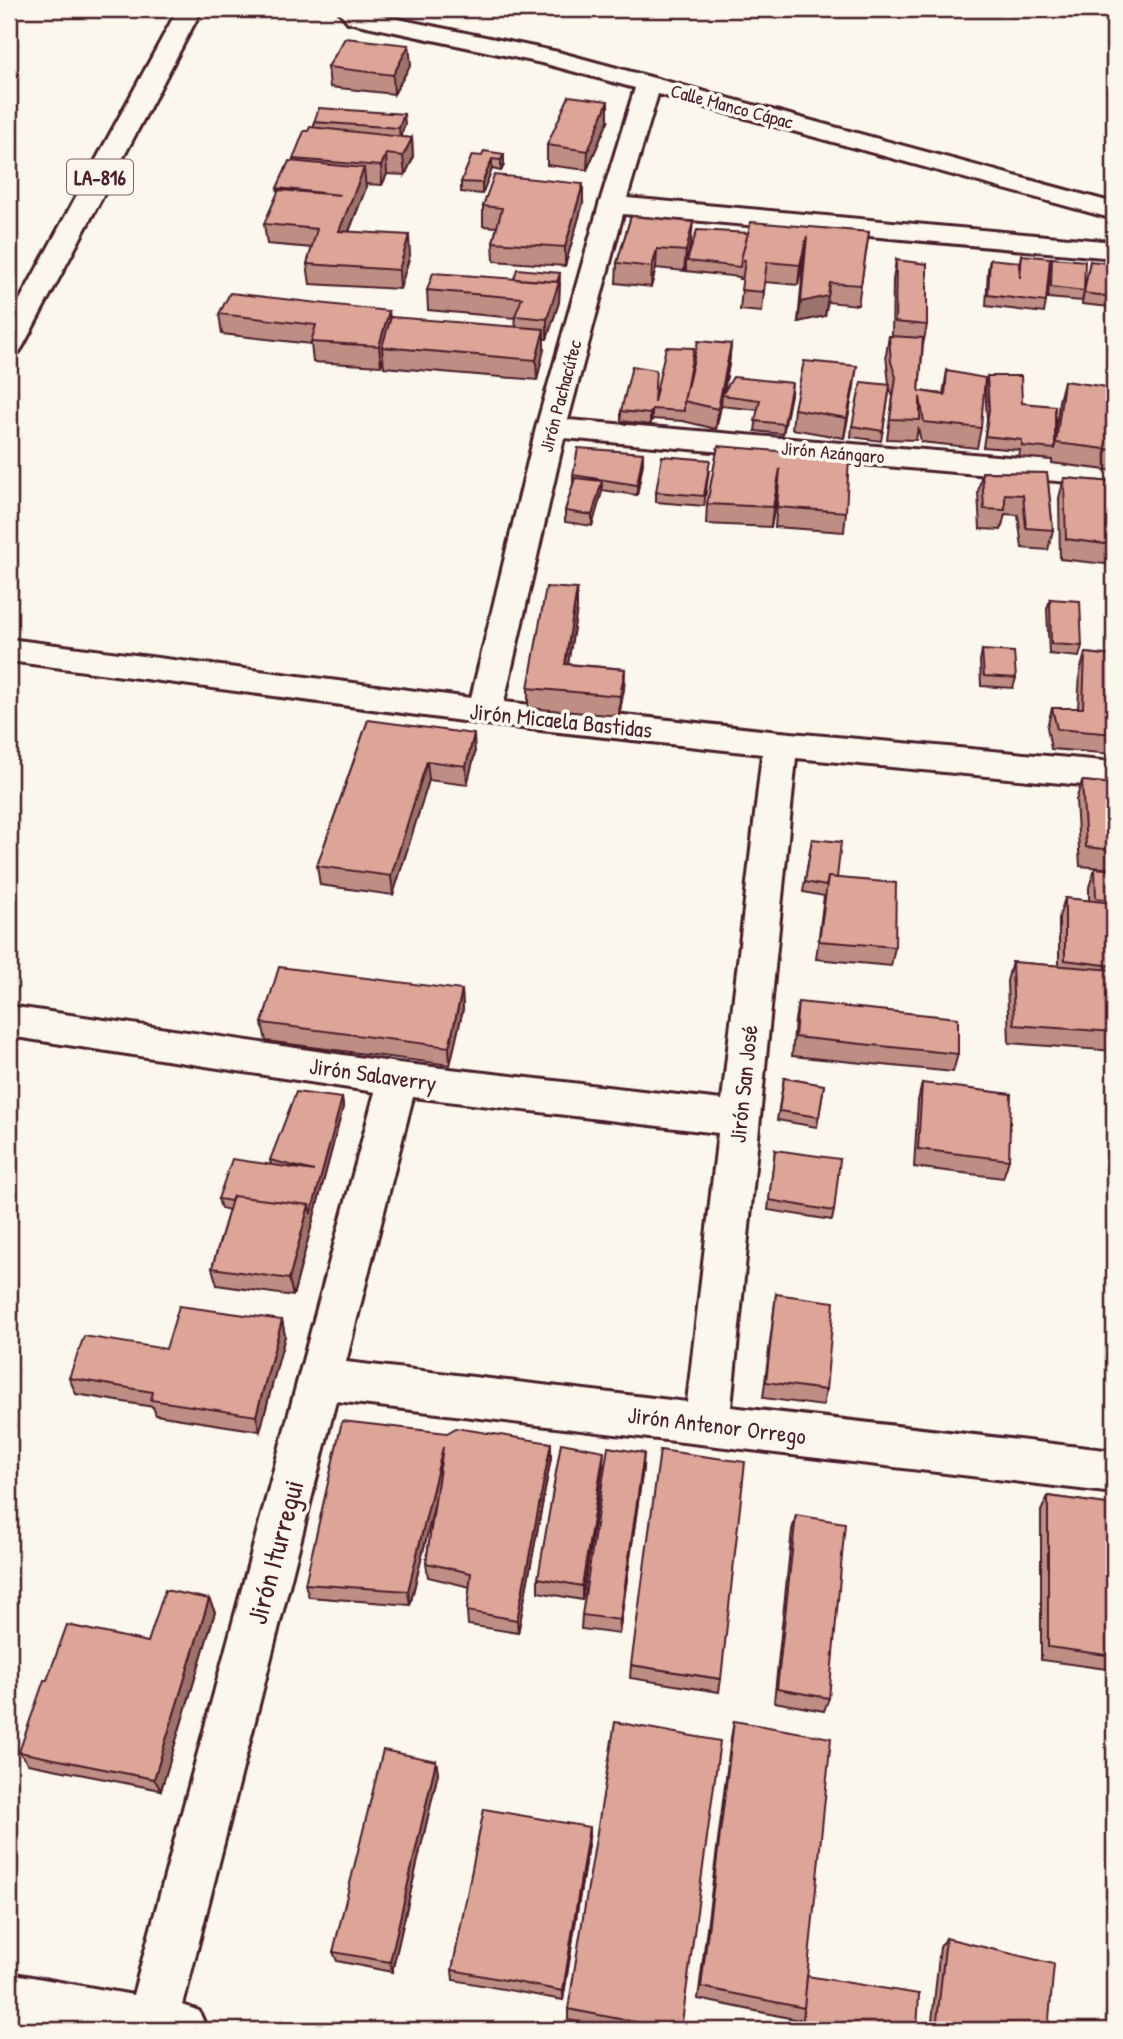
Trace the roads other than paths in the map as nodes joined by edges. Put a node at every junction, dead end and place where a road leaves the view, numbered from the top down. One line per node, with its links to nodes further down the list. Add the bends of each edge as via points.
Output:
1 (190, 9): 7 (main road, LA-816)
2 (349, 9): 3 (main road, Calle Manco Cápac, via 356,17)
3 (649, 83): 4 (main road, Jirón Pachacútec); 5 (main road, Calle Manco Cápac)
4 (612, 205): 6 (main road); 8 (main road, Jirón Pachacútec)
5 (1114, 211)
6 (1114, 250)
7 (9, 346)
8 (551, 428): 9 (main road, Jirón Azángaro); 11 (main road, Jirón Pachacútec)
9 (1114, 476)
10 (9, 650): 11 (main road, Jirón Micaela Bastidas)
11 (485, 712): 12 (main road, Jirón Micaela Bastidas)
12 (780, 744): 13 (main road, Jirón Micaela Bastidas); 16 (main road, Jirón San José)
13 (1114, 775)
14 (9, 1021): 15 (main road, Jirón Salaverry)
15 (398, 1079): 16 (main road, Jirón Salaverry); 17 (main road, Jirón Iturregui)
16 (739, 1119): 18 (main road, Jirón San José)
17 (320, 1379): 18 (main road, Jirón Antenor Orrego); 21 (main road, Jirón Iturregui)
18 (707, 1424): 19 (main road, Jirón Antenor Orrego)
19 (1114, 1472)
20 (9, 1999): 21 (main road)
21 (166, 2028)

